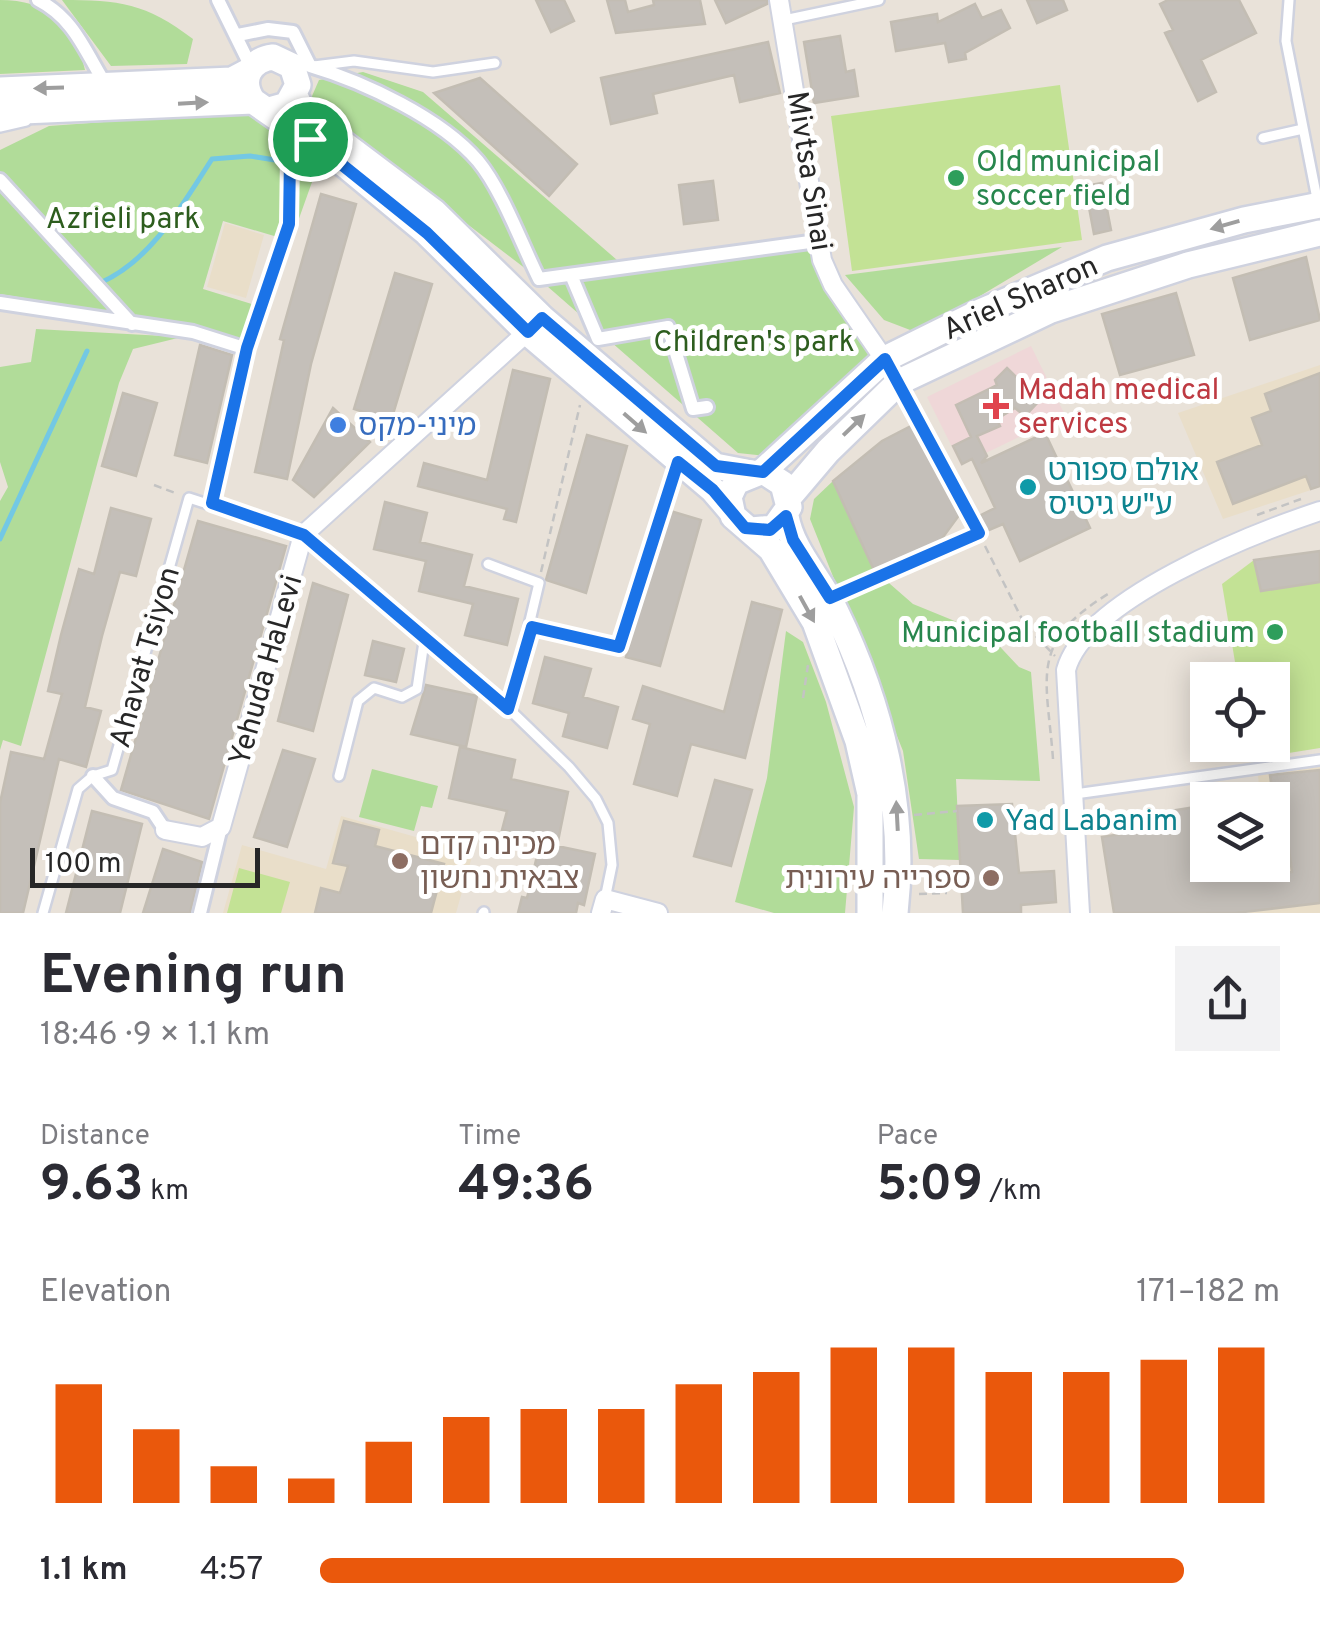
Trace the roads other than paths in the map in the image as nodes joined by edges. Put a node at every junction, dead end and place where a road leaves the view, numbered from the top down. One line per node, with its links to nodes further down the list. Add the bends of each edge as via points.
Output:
1 (38, 0): 11 (street, via 59,11 82,38)
2 (218, 0): 7 (street)
3 (779, 0): 6 (street, Mivtsa Sinai)
4 (878, 0): 6 (lane)
5 (1289, 0): 15 (lane, via 1286,41)
6 (784, 20): 21 (street, Mivtsa Sinai)
7 (238, 35): 9 (street); 10 (street, via 268,28 293,32)
8 (494, 63): 10 (lane, via 434,72 354,61)
9 (250, 69): 10 (main road, via 265,58); 11 (main road, via 232,80); 13 (main road, via 246,86)
10 (297, 77): 13 (main road, via 284,106); 22 (street, via 352,78 434,122 479,162 540,280); 25 (main road, via 304,114 434,212)
11 (108, 88): 12 (main road, one-way to 12)
12 (0, 90)
13 (261, 106): 14 (main road, one-way to 13, via 62,110); 17 (main road)
14 (2, 124)
15 (1303, 130): 16 (lane); 19 (lane)
16 (1263, 138)
17 (310, 139): 25 (main road); 26 (street, via 290,156 289,224)
18 (0, 180): 24 (street)
19 (1319, 205): 27 (main road, Ariel Sharon, one-way to 27, via 1106,258)
20 (1320, 233): 28 (main road, Ariel Sharon, via 1188,265 1051,310)
21 (817, 241): 22 (street); 27 (street, Mivtsa Sinai, via 833,285)
22 (572, 275): 29 (street, via 598,339 668,327 693,410)
23 (0, 303): 24 (street)
24 (132, 324): 26 (street)
25 (535, 325): 30 (main road, via 716,466); 34 (main road, one-way to 34); 37 (street, Yehuda HaLevi)
26 (247, 348): 31 (lane)
27 (885, 359): 28 (street, Mivtsa Sinai); 30 (main road, Ariel Sharon)
28 (900, 382): 32 (main road, Ariel Sharon, one-way to 28, via 828,451); 36 (lane)
29 (706, 407)
30 (757, 472): 32 (main road, via 780,480); 34 (main road, via 732,488)
31 (212, 503): 37 (lane); 44 (lane, Ahavat Tsiyon, via 188,498 112,770)
32 (787, 506): 35 (main road, via 770,530); 49 (main road, one-way to 32, via 897,816 878,725 830,598 793,540)
33 (1320, 511): 46 (street, via 1229,546 1140,594 1097,622 1070,653)
34 (731, 512): 35 (main road)
35 (751, 530): 54 (main road, one-way to 54, via 814,622 858,741 870,794)
36 (979, 533)
37 (304, 535): 40 (lane); 47 (street, Yehuda HaLevi)
38 (488, 564): 39 (lane, via 539,583)
39 (532, 627): 41 (lane); 42 (lane)
40 (424, 642): 42 (lane); 45 (lane, via 417,689 402,696 374,688 358,702)
41 (619, 647)
42 (508, 709): 50 (lane, via 602,811 612,846)
43 (1320, 760): 46 (lane)
44 (93, 776): 48 (street, via 113,798 153,812); 51 (lane, Ahavat Tsiyon, via 78,788)
45 (340, 776)
46 (1075, 794): 55 (street)
47 (221, 827): 48 (street, via 202,836); 52 (street)
48 (165, 830)
49 (896, 903)
50 (603, 906): 53 (street)
51 (43, 913)
52 (200, 913)
53 (658, 913)
54 (870, 913)
55 (1080, 913)

